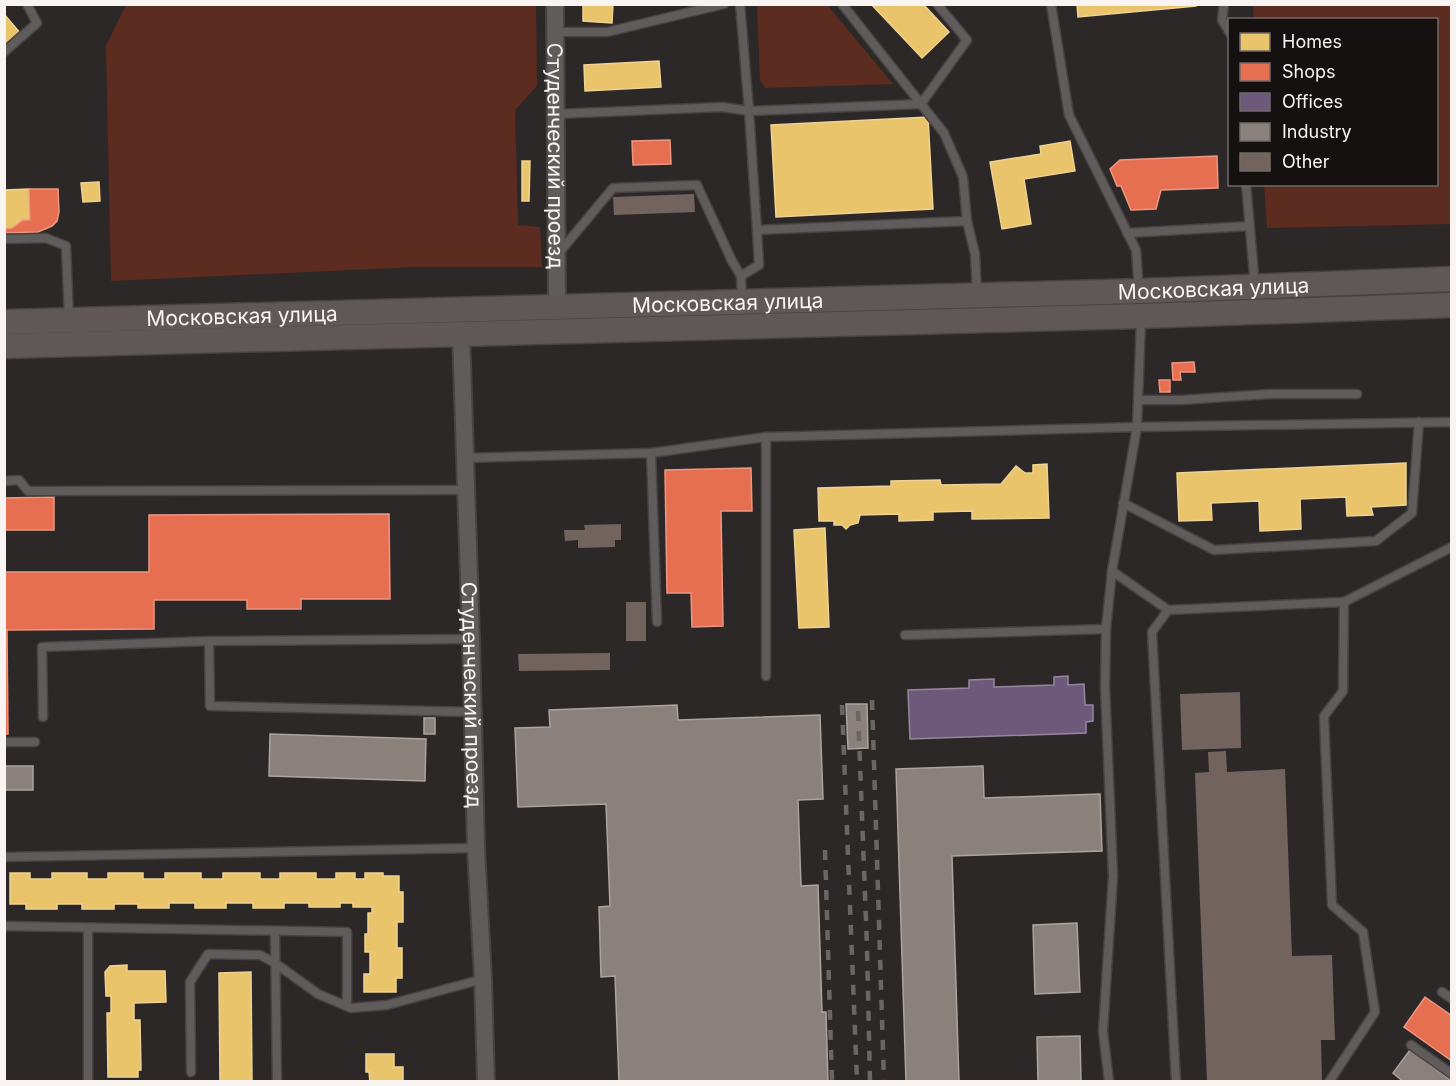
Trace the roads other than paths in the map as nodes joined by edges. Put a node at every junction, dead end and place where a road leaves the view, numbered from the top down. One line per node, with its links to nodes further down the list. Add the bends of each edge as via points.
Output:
1 (27, 4): 11 (lane, via 37,23)
2 (555, 4): 10 (street, Студенческий проезд)
3 (724, 4): 10 (lane, via 607,32)
4 (740, 4): 13 (lane)
5 (842, 4): 12 (lane)
6 (937, 4): 12 (lane, via 967,40)
7 (1051, 4): 19 (lane, via 1069,115)
8 (1224, 4): 9 (lane, via 1222,20)
9 (1228, 30)
10 (555, 32): 14 (street, Студенческий проезд)
11 (4, 52)
12 (921, 104): 13 (lane); 16 (lane, via 944,133 963,177)
13 (749, 111): 14 (lane, via 722,107); 18 (lane)
14 (556, 114): 21 (street, Студенческий проезд)
15 (1246, 186): 17 (lane)
16 (967, 221): 18 (lane); 26 (lane, via 975,254)
17 (1250, 226): 19 (lane); 24 (lane)
18 (757, 230): 22 (lane, via 759,265)
19 (1127, 233): 25 (lane, via 1136,250)
20 (4, 239): 32 (lane, via 46,238 66,246)
21 (556, 257): 22 (lane, via 613,188 697,185); 29 (street, Студенческий проезд)
22 (741, 276): 27 (lane)
23 (1452, 279): 24 (main road, Московская улица)
24 (1255, 286): 25 (main road, Московская улица)
25 (1140, 291): 26 (main road, Московская улица)
26 (977, 295): 27 (main road, Московская улица)
27 (742, 302): 29 (main road, Московская улица)
28 (1452, 305): 31 (main road, Московская улица)
29 (557, 306): 30 (main road, Московская улица)
30 (461, 308): 32 (main road, Московская улица); 34 (main road, Студенческий проезд)
31 (1141, 316): 34 (main road, Московская улица); 37 (lane)
32 (69, 320): 33 (main road, Московская улица)
33 (4, 322)
34 (461, 333): 35 (main road, Московская улица); 43 (street, Студенческий проезд)
35 (4, 346)
36 (1357, 394): 37 (lane)
37 (1139, 400): 40 (lane)
38 (1419, 422): 39 (lane); 40 (lane); 46 (lane, via 1412,513 1376,541 1214,550)
39 (1452, 422)
40 (1137, 427): 41 (lane); 46 (lane)
41 (766, 437): 42 (lane); 56 (lane)
42 (651, 453): 43 (lane); 51 (lane)
43 (465, 458): 45 (street, Студенческий проезд)
44 (4, 481): 45 (lane, via 19,480 28,491)
45 (465, 490): 54 (street, Студенческий проезд)
46 (1123, 503): 48 (lane)
47 (1452, 547): 49 (lane)
48 (1112, 571): 50 (lane); 52 (lane)
49 (1344, 602): 50 (lane); 79 (lane, via 1343,691 1324,716 1332,906 1363,932 1375,1012)
50 (1168, 610): 78 (lane, via 1152,632)
51 (657, 622)
52 (1106, 629): 53 (lane); 77 (lane, via 1113,876 1103,1022)
53 (905, 635)
54 (471, 639): 55 (lane); 57 (street, Студенческий проезд)
55 (209, 641): 57 (lane, via 210,706); 58 (lane, via 42,647)
56 (766, 676)
57 (473, 712): 61 (street, Студенческий проезд)
58 (43, 717)
59 (4, 742): 60 (lane)
60 (35, 742)
61 (476, 848): 62 (lane); 67 (street, Студенческий проезд)
62 (4, 857)
63 (4, 926): 64 (lane)
64 (88, 928): 65 (lane); 74 (lane)
65 (275, 931): 66 (lane); 70 (lane, via 347,932)
66 (275, 963): 70 (lane, via 318,994); 72 (lane, via 260,955 208,954 190,982); 75 (lane)
67 (483, 979): 70 (lane, via 387,1005); 76 (street, Студенческий проезд)
68 (1442, 992): 69 (lane)
69 (1452, 999)
70 (347, 1006)
71 (1411, 1045): 73 (lane)
72 (191, 1072)
73 (1452, 1074)
74 (88, 1082)
75 (277, 1082)
76 (486, 1082)
77 (1108, 1082)
78 (1176, 1082)
79 (1329, 1082)

